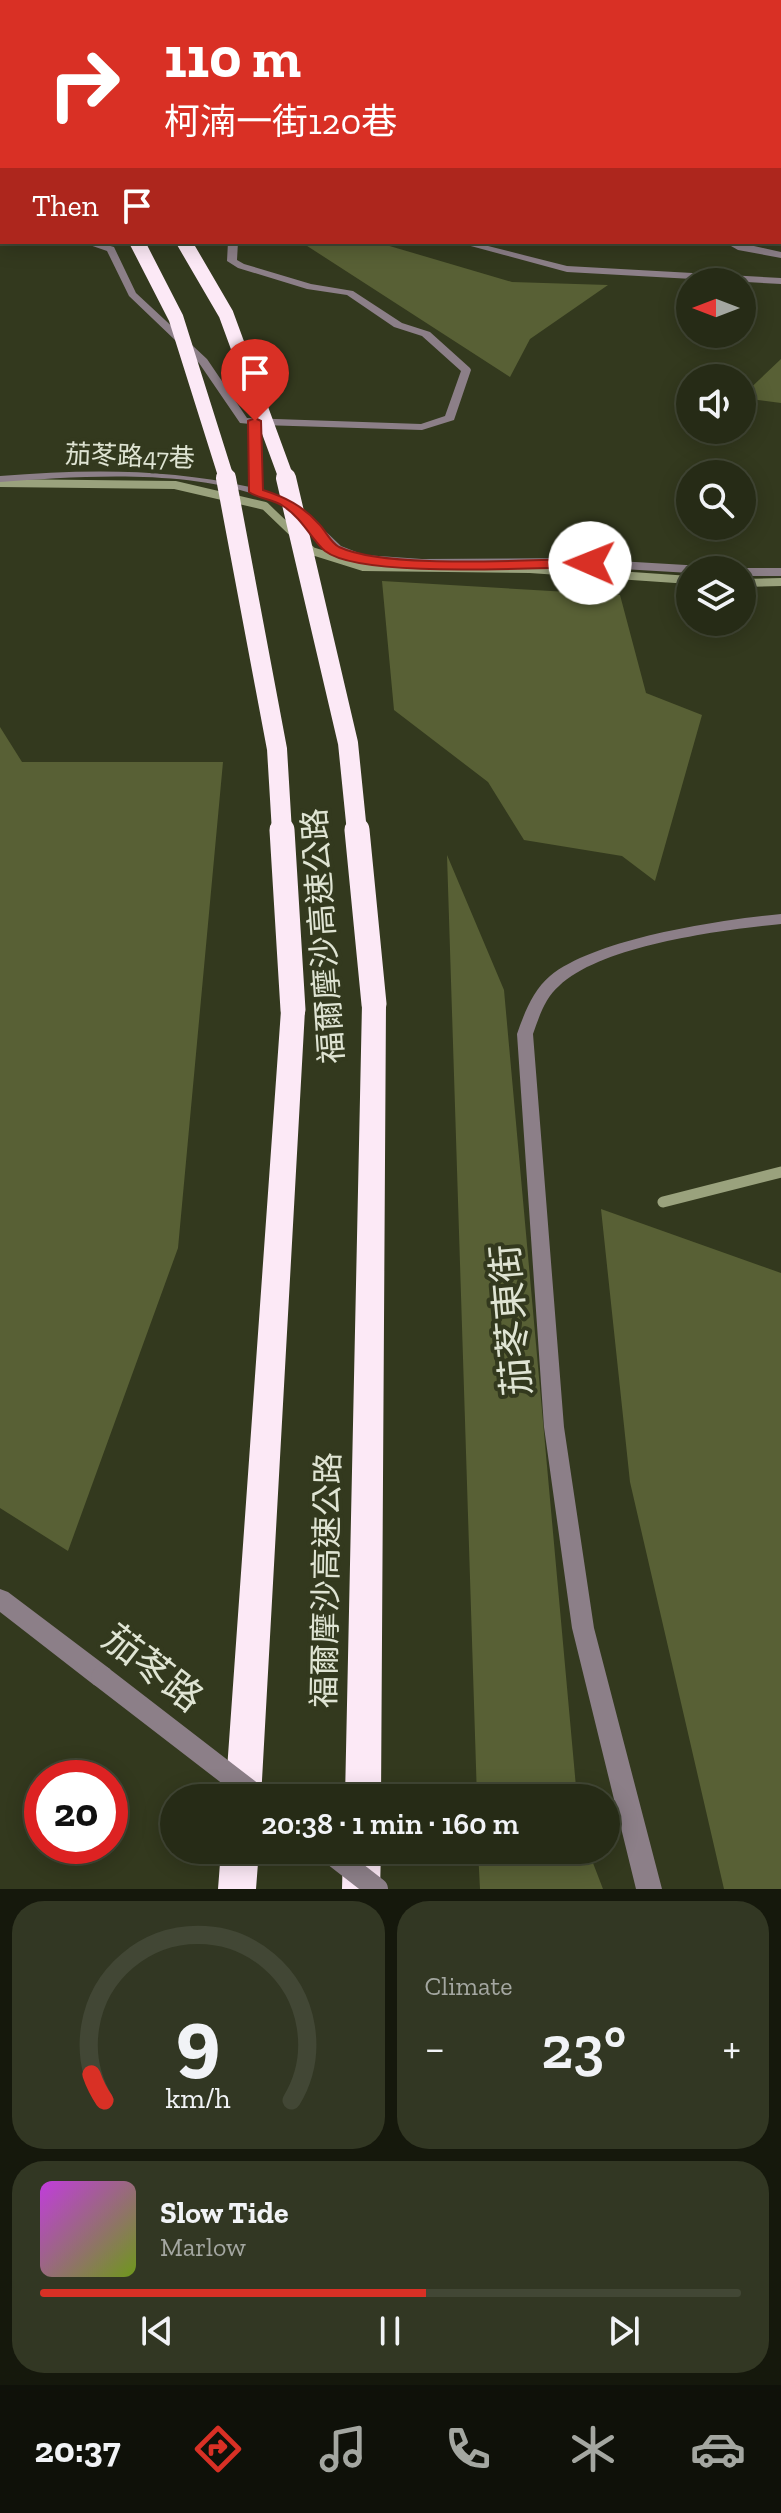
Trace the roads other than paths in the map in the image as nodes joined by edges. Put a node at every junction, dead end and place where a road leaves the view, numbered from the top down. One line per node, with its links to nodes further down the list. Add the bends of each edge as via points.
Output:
1 (93, 244): 9 (street, via 111,249 132,294 203,361 244,421)
2 (138, 244): 18 (highway, 福爾摩沙高速公路, bridge, via 176,318 231,493 277,749 293,1010)
3 (185, 244): 19 (highway, 福爾摩沙高速公路, bridge, via 226,314 291,490 348,743 374,1004)
4 (233, 244): 9 (street, via 232,261 310,287 350,293 398,325 426,334 466,370 450,418 422,427)
5 (469, 244): 8 (street, via 567,269)
6 (733, 244): 7 (street)
7 (781, 255)
8 (781, 281)
9 (255, 421): 11 (street)
10 (0, 479): 11 (street, 茄苳路47巷, via 127,476 233,484)
11 (256, 492): 12 (street, 茄苳路47巷, via 286,502 330,548 361,559)
12 (676, 568)
13 (756, 572): 14 (street)
14 (781, 572)
15 (781, 919): 26 (street, 茄苳東街, via 680,933 583,965 556,979 535,1005 525,1034 558,1458 583,1628)
16 (0, 1599): 17 (street, 茄苳路, bridge)
17 (241, 1784)
18 (244, 1784)
19 (363, 1784)
20 (239, 1864): 23 (highway)
21 (345, 1864): 25 (street, bridge)
22 (362, 1864): 24 (highway)
23 (237, 1889)
24 (361, 1889)
25 (377, 1889)
26 (649, 1889)

